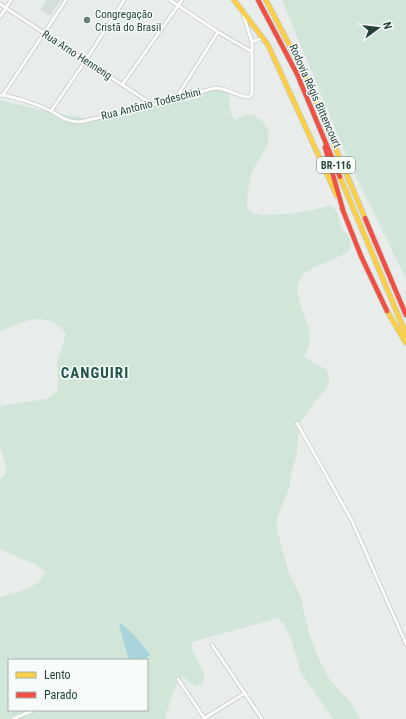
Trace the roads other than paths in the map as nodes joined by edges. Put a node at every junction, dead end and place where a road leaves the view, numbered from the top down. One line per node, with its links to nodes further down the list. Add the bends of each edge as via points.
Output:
1 (11, 0): 11 (street)
2 (66, 0): 15 (street)
3 (124, 0): 19 (street)
4 (170, 0): 10 (street)
5 (182, 0): 10 (street)
6 (234, 0): 12 (main road)
7 (258, 0): 25 (main road, Rodovia Régis Bittencourt / BR-116, via 297,74)
8 (266, 0): 27 (main road, Rodovia Régis Bittencourt / BR-116, via 303,72)
9 (0, 4): 11 (street, Rua Arno Henneng)
10 (178, 6): 14 (street); 20 (street)
11 (6, 8): 13 (street); 15 (street, Rua Arno Henneng)
12 (242, 11): 16 (main road); 17 (street, Rua Antônio Todeschini)
13 (0, 17)
14 (218, 32): 18 (street); 22 (street)
15 (44, 33): 19 (street, Rua Arno Henneng); 21 (street)
16 (262, 38): 17 (street); 26 (main road, via 268,45 287,85)
17 (252, 42): 18 (street, Rua Antônio Todeschini)
18 (252, 52): 22 (street, Rua Antônio Todeschini, via 252,94 249,97 242,97 223,88 215,88)
19 (86, 60): 20 (street, Rua Arno Henneng); 24 (street)
20 (122, 85): 23 (street, Rua Arno Henneng)
21 (1, 95): 24 (street, Rua Antônio Todeschini)
22 (176, 98): 23 (street, Rua Antônio Todeschini)
23 (153, 105): 24 (street, Rua Antônio Todeschini, via 80,122 72,122)
24 (51, 111)
25 (317, 120): 26 (main road); 28 (main road, Rodovia Régis Bittencourt / BR-116)
26 (343, 210): 29 (main road, via 387,311)
27 (406, 315)
28 (406, 334)
29 (406, 343)
30 (297, 423): 31 (street, via 352,521)
31 (406, 644)
32 (212, 645): 34 (street)
33 (178, 679): 37 (street)
34 (245, 693): 37 (street); 38 (street)
35 (32, 711): 36 (street)
36 (12, 719)
37 (204, 719)
38 (262, 719)

